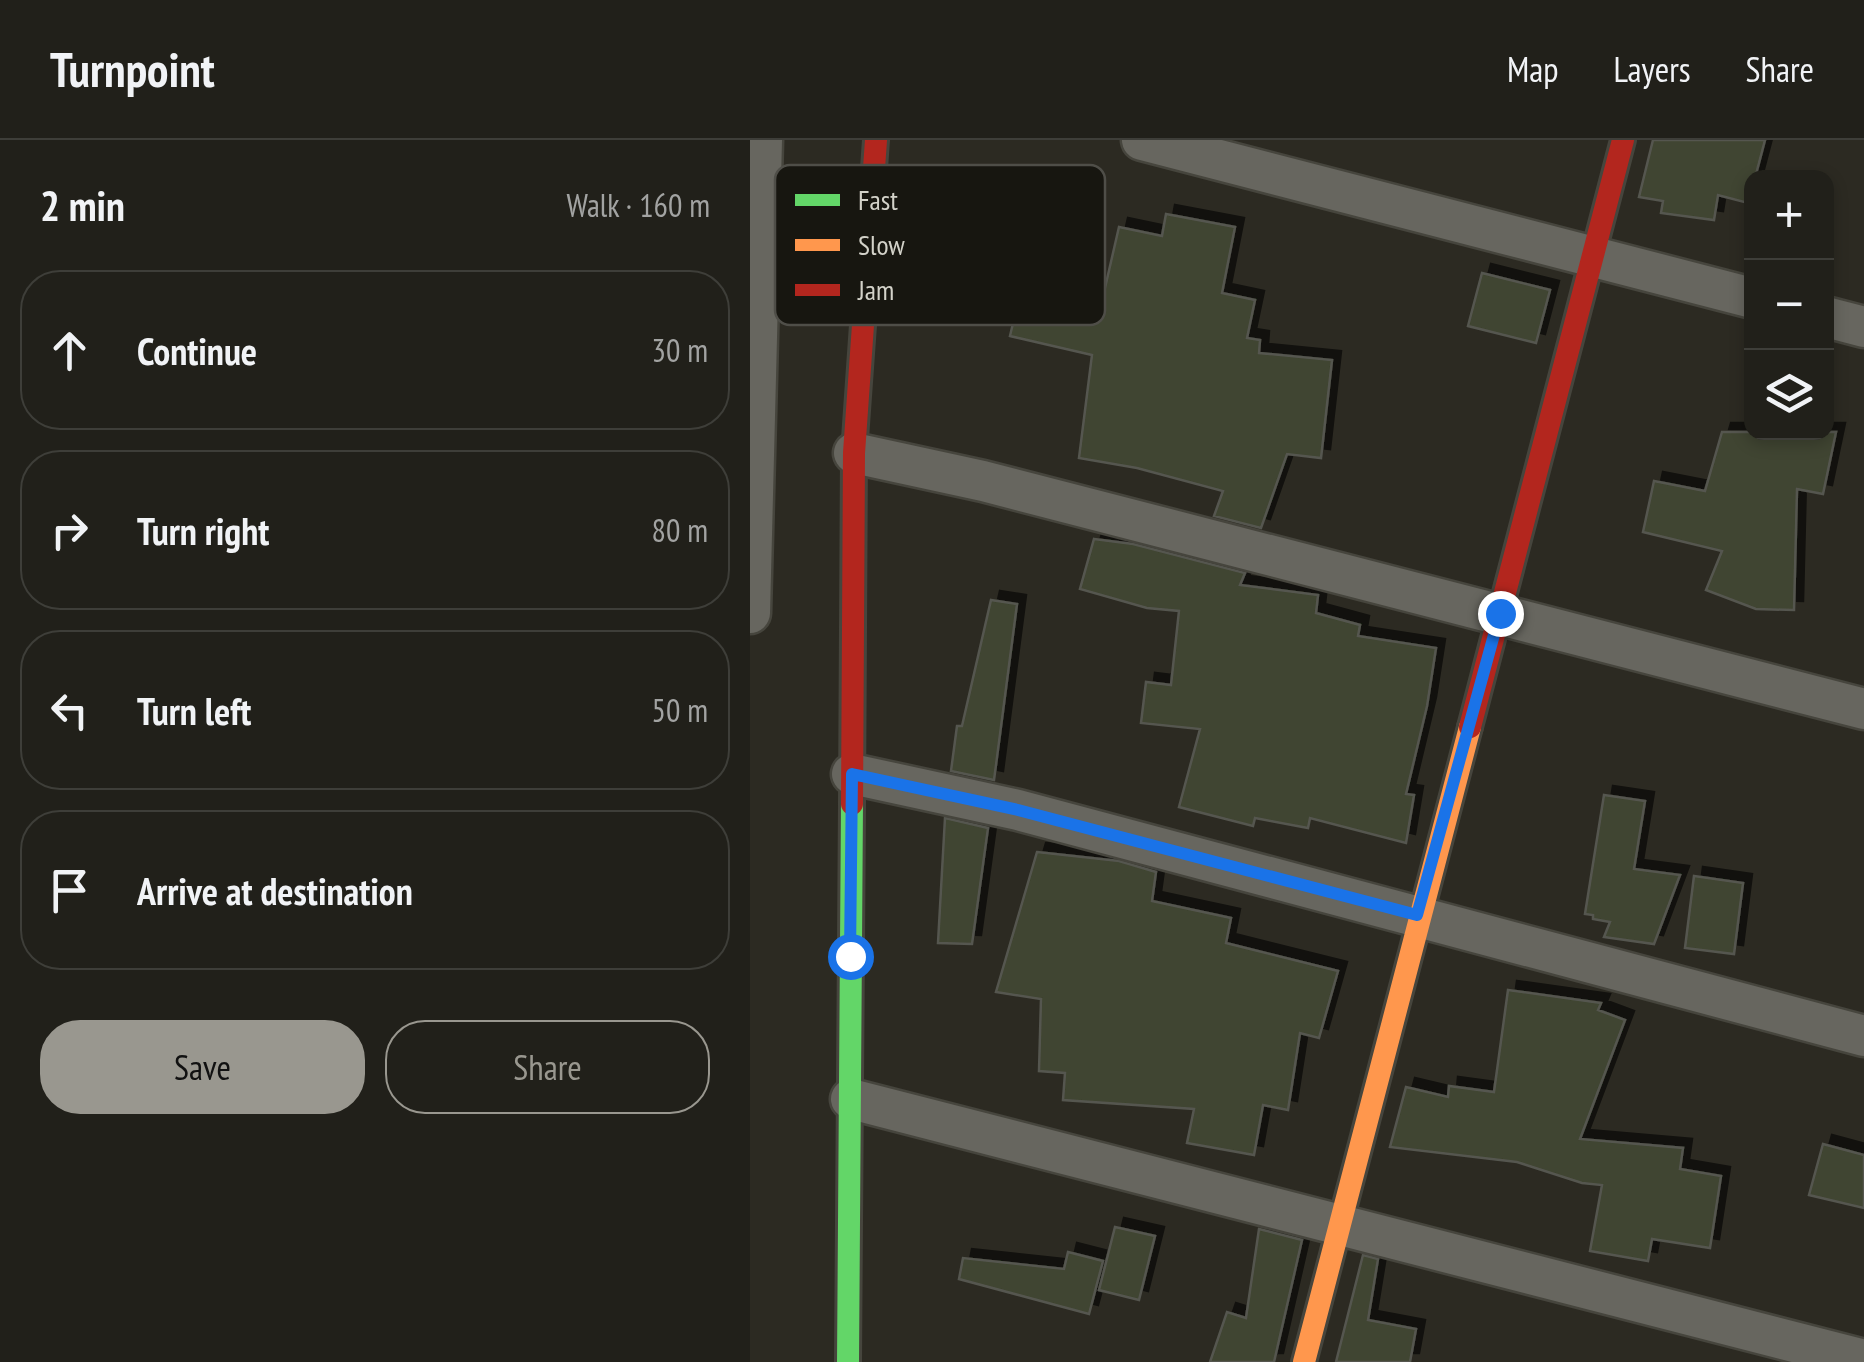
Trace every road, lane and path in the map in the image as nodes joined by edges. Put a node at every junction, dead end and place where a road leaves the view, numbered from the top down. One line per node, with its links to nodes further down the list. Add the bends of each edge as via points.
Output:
1 (762, 140): 11 (street)
2 (876, 140): 5 (street)
3 (1142, 140): 6 (street)
4 (1623, 140): 6 (street)
5 (874, 165)
6 (1588, 257): 7 (street); 14 (street)
7 (1744, 296)
8 (1834, 319): 10 (street)
9 (863, 325): 12 (street)
10 (1864, 327)
11 (752, 440): 13 (street)
12 (854, 453): 14 (street); 16 (street)
13 (750, 613)
14 (1500, 613): 15 (street); 17 (street)
15 (1864, 709)
16 (852, 774): 17 (street, via 1018,810); 19 (street)
17 (1417, 915): 18 (street); 20 (street)
18 (1864, 1036)
19 (851, 1098): 20 (street); 22 (street)
20 (1338, 1222): 21 (street); 23 (street)
21 (1864, 1360)
22 (848, 1362)
23 (1304, 1362)

